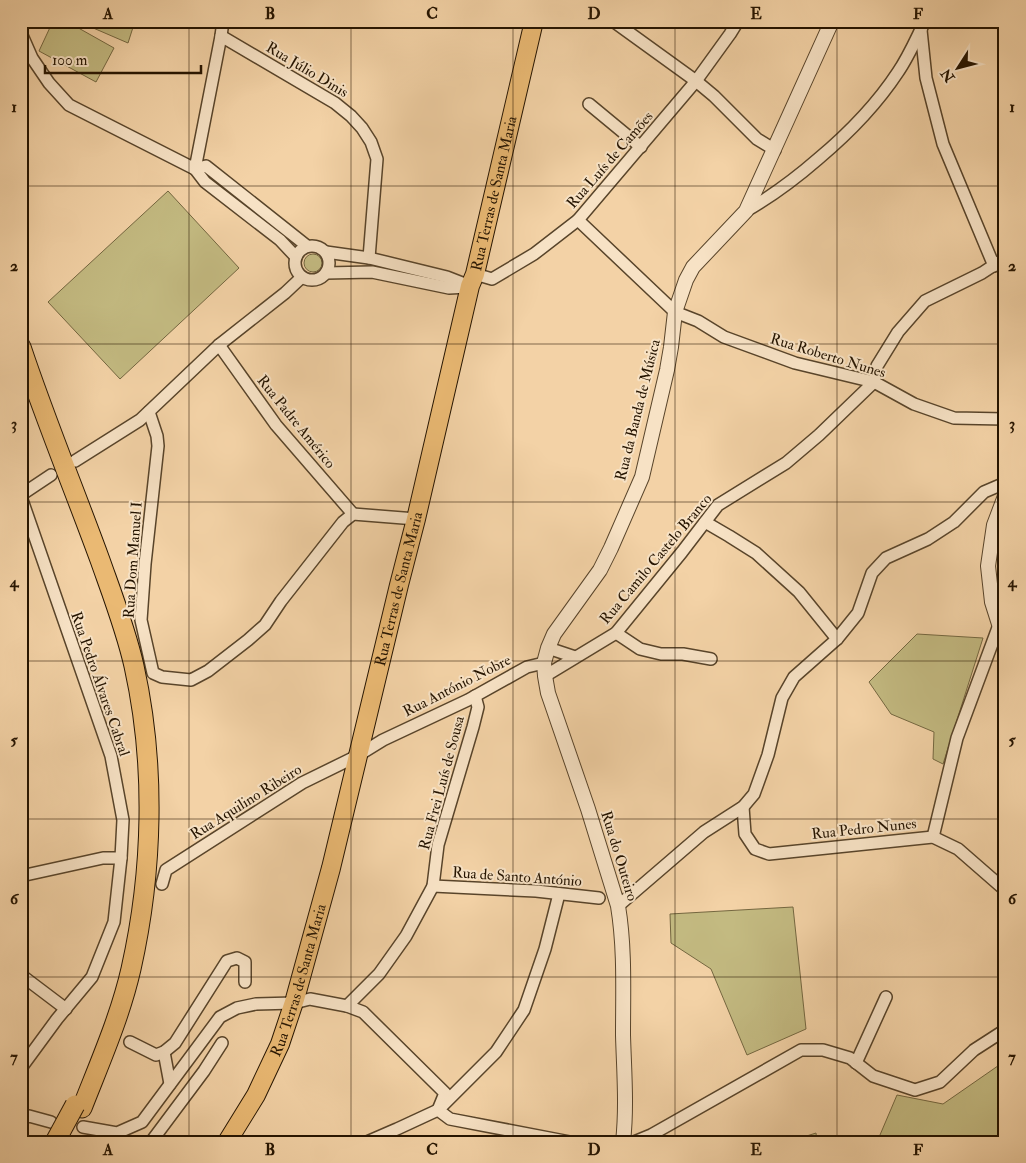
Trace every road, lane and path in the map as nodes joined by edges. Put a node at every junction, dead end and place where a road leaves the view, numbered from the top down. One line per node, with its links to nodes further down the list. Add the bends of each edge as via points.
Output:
1 (222, 21): 8 (street)
2 (534, 21): 24 (main road, Rua Terras de Santa Maria)
3 (613, 21): 9 (street)
4 (738, 21): 9 (street, Rua Luís de Camões)
5 (832, 21): 12 (street, Rua da Banda de Música)
6 (923, 25): 14 (street, via 899,71 863,118 796,178); 21 (street, via 926,78 944,144)
7 (21, 33): 13 (street, via 32,58 49,83 70,105)
8 (221, 36): 13 (street); 19 (street, Rua Júlio Dinis, via 335,103 362,128 377,159)
9 (696, 81): 11 (street, Rua Luís de Camões); 12 (street, via 757,140)
10 (589, 104): 11 (street)
11 (641, 147): 15 (street, Rua Luís de Camões)
12 (775, 150): 14 (street, Rua da Banda de Música)
13 (195, 169): 16 (street, via 206,166); 18 (street, via 205,182 280,240)
14 (746, 211): 25 (street, Rua da Banda de Música, via 693,267)
15 (578, 220): 24 (street, Rua Luís de Camões, via 534,254 492,279); 25 (street)
16 (307, 246): 17 (street, via 318,246); 18 (street)
17 (326, 252): 19 (street); 22 (street, via 330,263)
18 (296, 257): 23 (street, via 296,268)
19 (370, 258): 24 (street)
20 (1005, 258): 21 (street)
21 (994, 266): 29 (street, via 925,301 898,332 877,366)
22 (326, 273): 23 (street, via 312,280); 24 (street, via 372,272 449,288)
23 (302, 277): 26 (street)
24 (472, 280): 38 (main road, Rua Terras de Santa Maria)
25 (675, 312): 29 (street, Rua Roberto Nunes, via 698,320 724,337 795,363); 44 (street, Rua da Banda de Música, via 667,370 642,477 600,570 554,634)
26 (219, 345): 30 (street); 37 (street, Rua Padre Américo, via 276,425)
27 (21, 347): 77 (highway, via 116,606 134,665 147,754 149,832 143,901 131,970 117,1019)
28 (21, 369): 77 (highway, via 110,608 127,676 140,754 141,832 136,900 124,969 111,1018)
29 (874, 382): 31 (street, Rua Roberto Nunes, via 914,404 954,418); 39 (street, Rua Camilo Castelo Branco, via 786,463 718,505)
30 (149, 412): 32 (street); 37 (street, Rua Dom Manuel I, via 158,446 141,620 153,673 191,680 248,640 265,625 343,522)
31 (1005, 419)
32 (76, 461)
33 (51, 475): 35 (street)
34 (1005, 483): 42 (street, via 984,492 954,522 928,539 886,558 872,574 858,613)
35 (21, 496): 54 (street, Rua Pedro Álvares Cabral, via 111,756 123,820)
36 (1005, 496): 40 (street, via 994,525 988,566 992,602)
37 (353, 514): 38 (street)
38 (416, 519): 49 (main road, Rua Terras de Santa Maria)
39 (705, 522): 41 (street, Rua Camilo Castelo Branco); 42 (street, via 756,553 799,592)
40 (999, 625): 43 (street); 53 (street, via 956,738)
41 (616, 633): 45 (street, Rua Camilo Castelo Branco); 46 (street, via 640,649)
42 (837, 639): 52 (street, via 794,677 782,698 768,755 754,794)
43 (1005, 643)
44 (548, 648): 45 (street); 47 (street, Rua da Banda de Música)
45 (575, 657): 47 (street, Rua Camilo Castelo Branco)
46 (711, 658)
47 (545, 670): 48 (street, Rua António Nobre, via 527,667); 61 (street, Rua do Outeiro, via 553,706)
48 (475, 696): 50 (street, Rua António Nobre); 57 (street, Rua Frei Luís de Sousa, via 478,707 438,844)
49 (362, 736): 50 (street); 51 (main road, Rua Terras de Santa Maria)
50 (383, 740): 51 (street, Rua António Nobre)
51 (357, 756): 56 (street, Rua Aquilino Ribeiro, via 302,783 166,870); 65 (main road, Rua Terras de Santa Maria)
52 (743, 807): 53 (street, Rua Pedro Nunes, via 745,834 755,849 768,854); 61 (street, via 704,832)
53 (933, 837): 58 (street, Rua Pedro Nunes, via 958,849)
54 (121, 858): 55 (street, via 103,858); 67 (street, Rua Pedro Álvares Cabral, via 114,922 92,977)
55 (21, 876)
56 (162, 884)
57 (433, 886): 59 (street, Rua de Santo António); 66 (street, Rua Frei Luís de Sousa, via 406,936 379,974)
58 (1005, 890)
59 (559, 894): 60 (street, Rua de Santo António); 78 (street, via 524,1010 496,1052)
60 (599, 898)
61 (618, 906): 89 (street, Rua do Outeiro, via 625,1094)
62 (21, 981): 67 (street, via 25,978)
63 (244, 982): 71 (street, via 245,962 237,958 227,961 175,1043)
64 (886, 997): 73 (street)
65 (294, 1003): 66 (street, via 310,999); 72 (street, via 256,1004 237,1008 220,1017); 86 (main road, Rua Terras de Santa Maria, via 280,1044 256,1094)
66 (346, 1006): 78 (street, via 363,1012 444,1093)
67 (66, 1009): 74 (street, Rua Pedro Álvares Cabral)
68 (1005, 1030): 73 (street, via 974,1050 940,1082 915,1090 872,1076)
69 (130, 1042): 71 (street, via 156,1055)
70 (222, 1043): 75 (street)
71 (164, 1052): 76 (street)
72 (188, 1060): 75 (street); 76 (street)
73 (856, 1062): 82 (street, via 823,1050 801,1050)
74 (22, 1067)
75 (204, 1071): 85 (street)
76 (170, 1084): 81 (street, via 142,1122 117,1132)
77 (78, 1107): 83 (highway, bridge); 84 (highway)
78 (438, 1110): 87 (street); 88 (street, via 450,1119)
79 (24, 1114): 80 (street)
80 (51, 1122)
81 (83, 1127)
82 (653, 1138): 90 (street)
83 (55, 1142)
84 (64, 1142)
85 (151, 1142)
86 (227, 1142)
87 (367, 1142)
88 (570, 1142)
89 (623, 1142)
90 (634, 1142)

